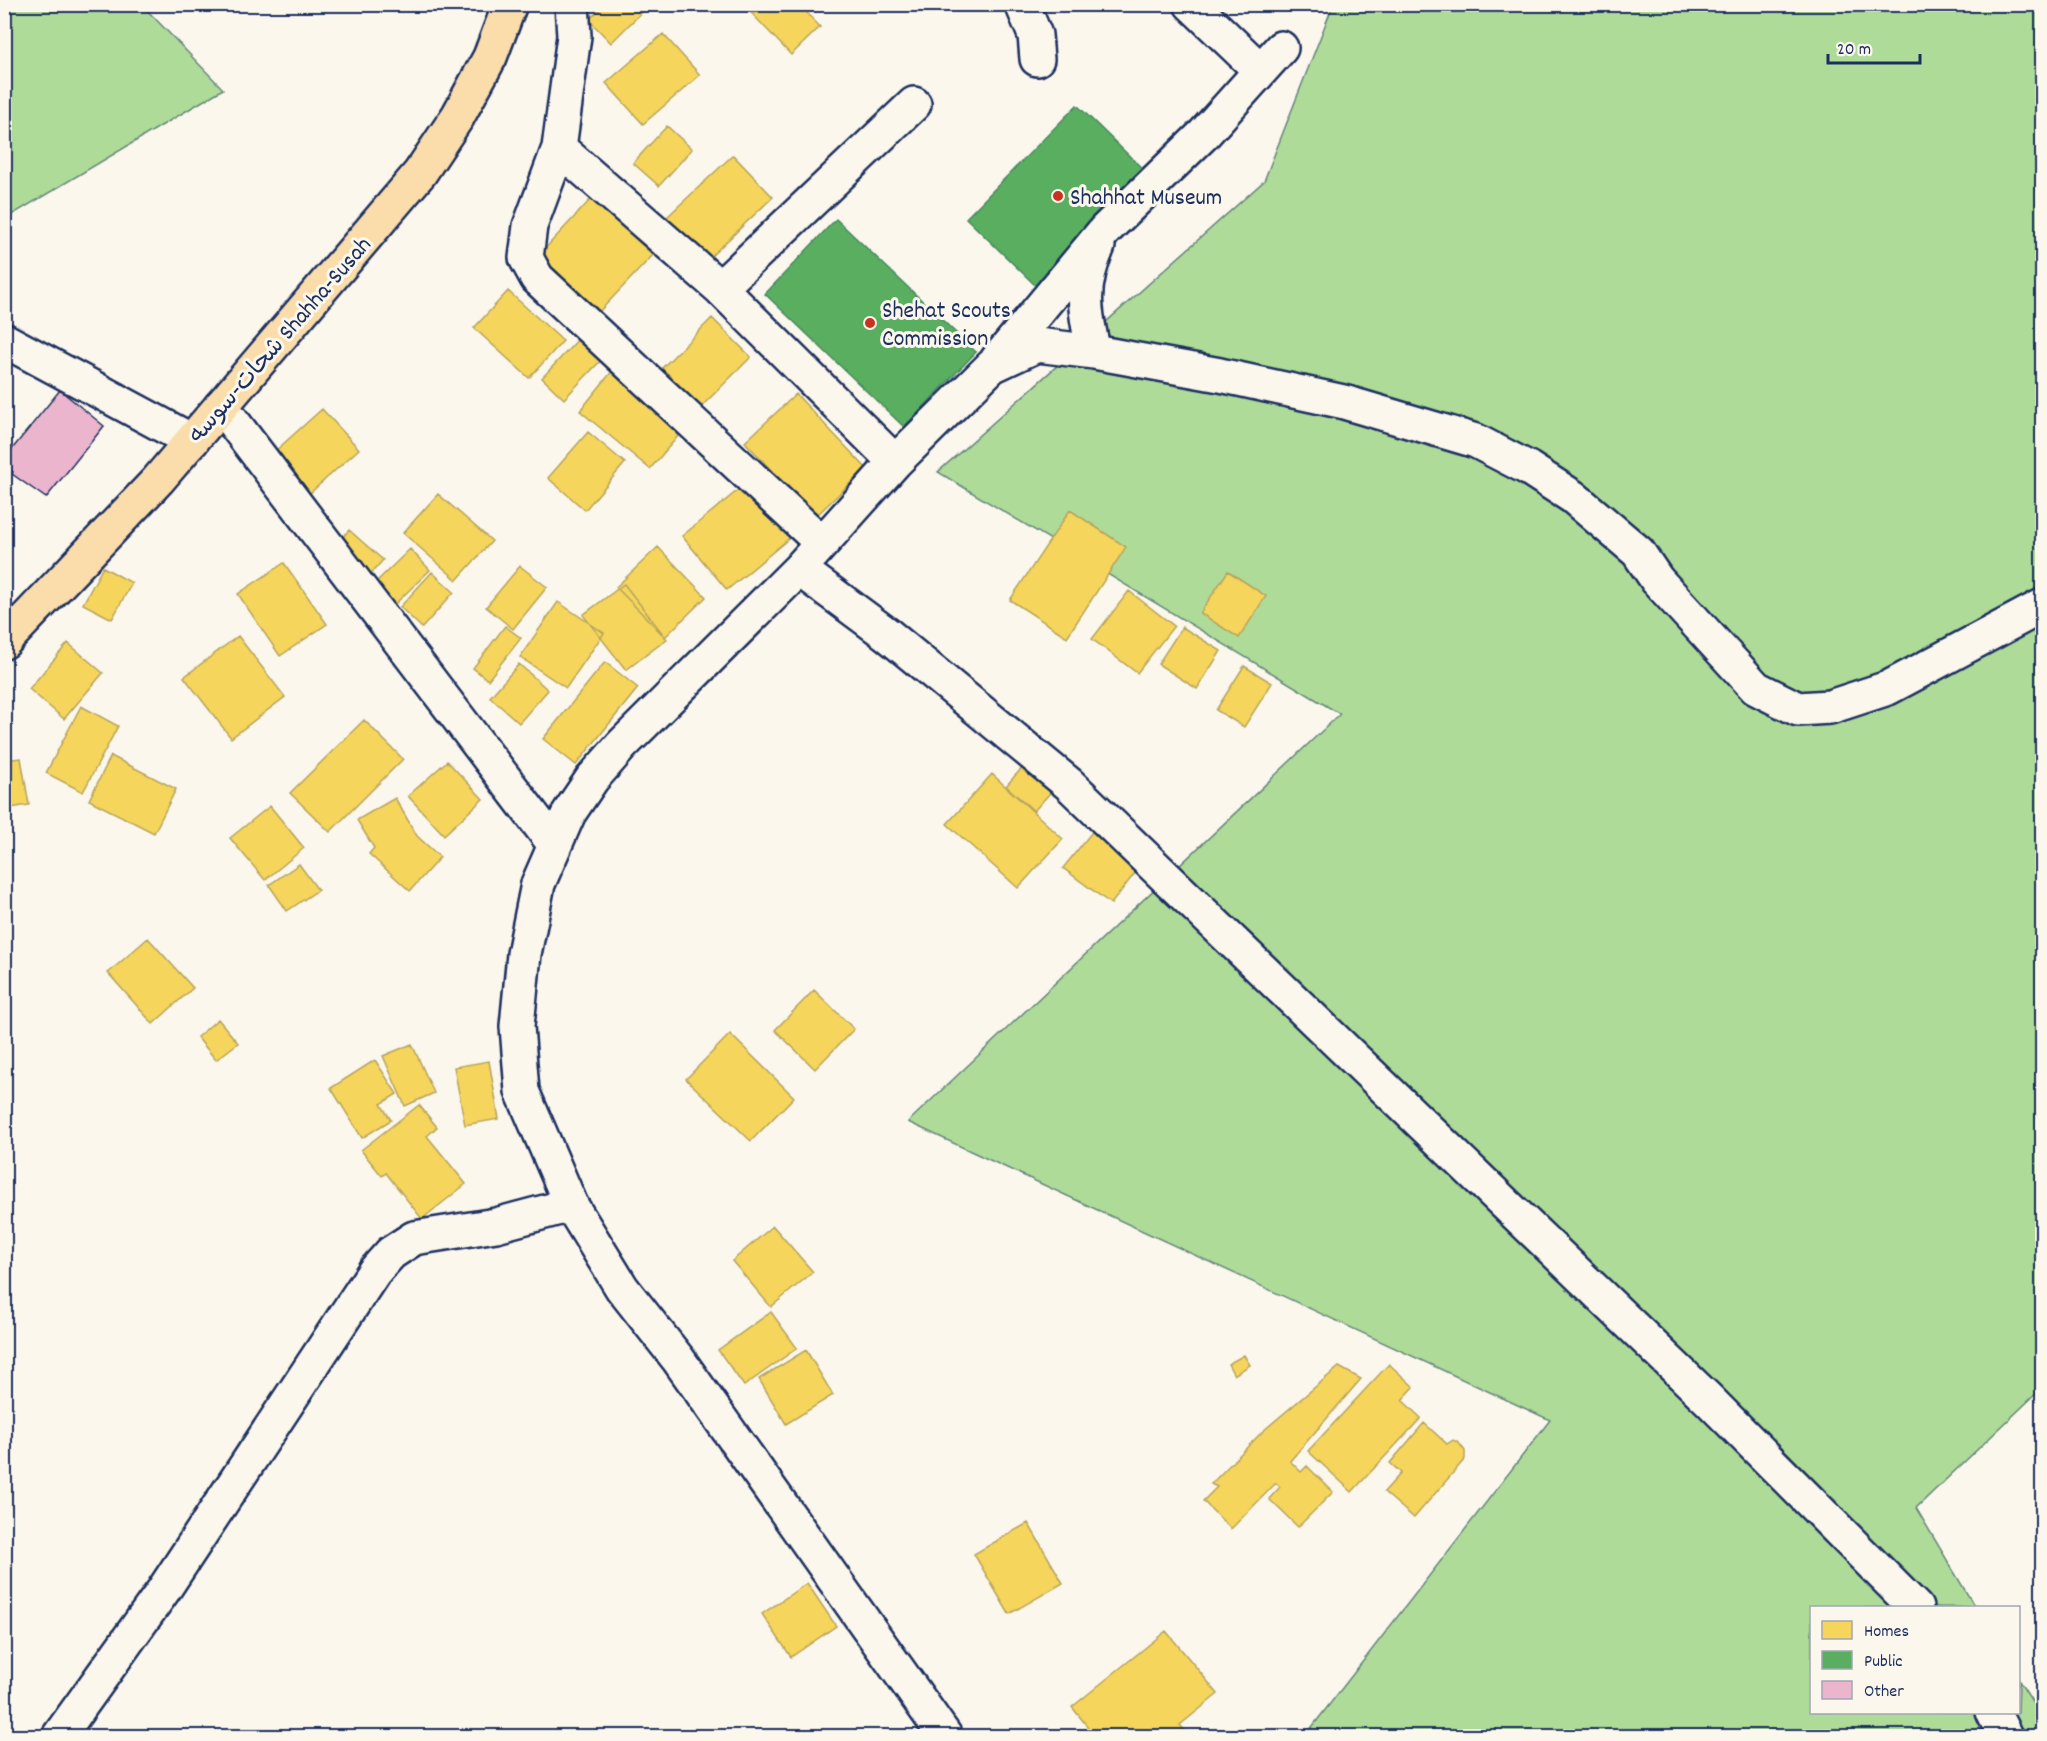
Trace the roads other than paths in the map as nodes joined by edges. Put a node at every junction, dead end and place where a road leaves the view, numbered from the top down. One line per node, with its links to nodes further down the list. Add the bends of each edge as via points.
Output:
1 (510, 4): 13 (main road, شحات-سوسه Shahha-Susah, via 490,57 458,116 420,173)
2 (572, 4): 7 (street, via 574,36)
3 (1022, 4): 5 (street, via 1035,35)
4 (1191, 4): 8 (street, via 1270,59 1204,134)
5 (1037, 59)
6 (914, 105): 9 (street)
7 (559, 148): 9 (street); 16 (street, via 530,226 526,258 537,278)
8 (1105, 230): 11 (street, via 1086,272 1085,313); 12 (street)
9 (720, 288): 15 (street)
10 (4, 340): 14 (street)
11 (1094, 352): 12 (street, via 1037,345); 18 (street, via 1344,402 1476,441 1573,497 1638,552 1657,580 1756,688 1798,709 1830,707 1888,688)
12 (992, 366): 15 (street)
13 (221, 406): 14 (main road, شحات-سوسه Shahha-Susah); 20 (street)
14 (192, 441): 19 (main road, شحات-سوسه Shahha-Susah)
15 (895, 462): 16 (street)
16 (822, 543): 17 (street)
17 (799, 569): 20 (street, via 622,745 569,813); 22 (street, via 888,635 1069,784 1708,1399)
18 (2043, 606)
19 (4, 642)
20 (555, 845): 21 (street, via 538,884 524,954 517,1026 522,1091)
21 (571, 1205): 24 (street, via 496,1225 414,1238 391,1252 163,1591); 25 (street, via 622,1288 678,1359)
22 (1914, 1606)
23 (1994, 1714): 26 (street)
24 (59, 1737)
25 (945, 1737)
26 (2005, 1737)

